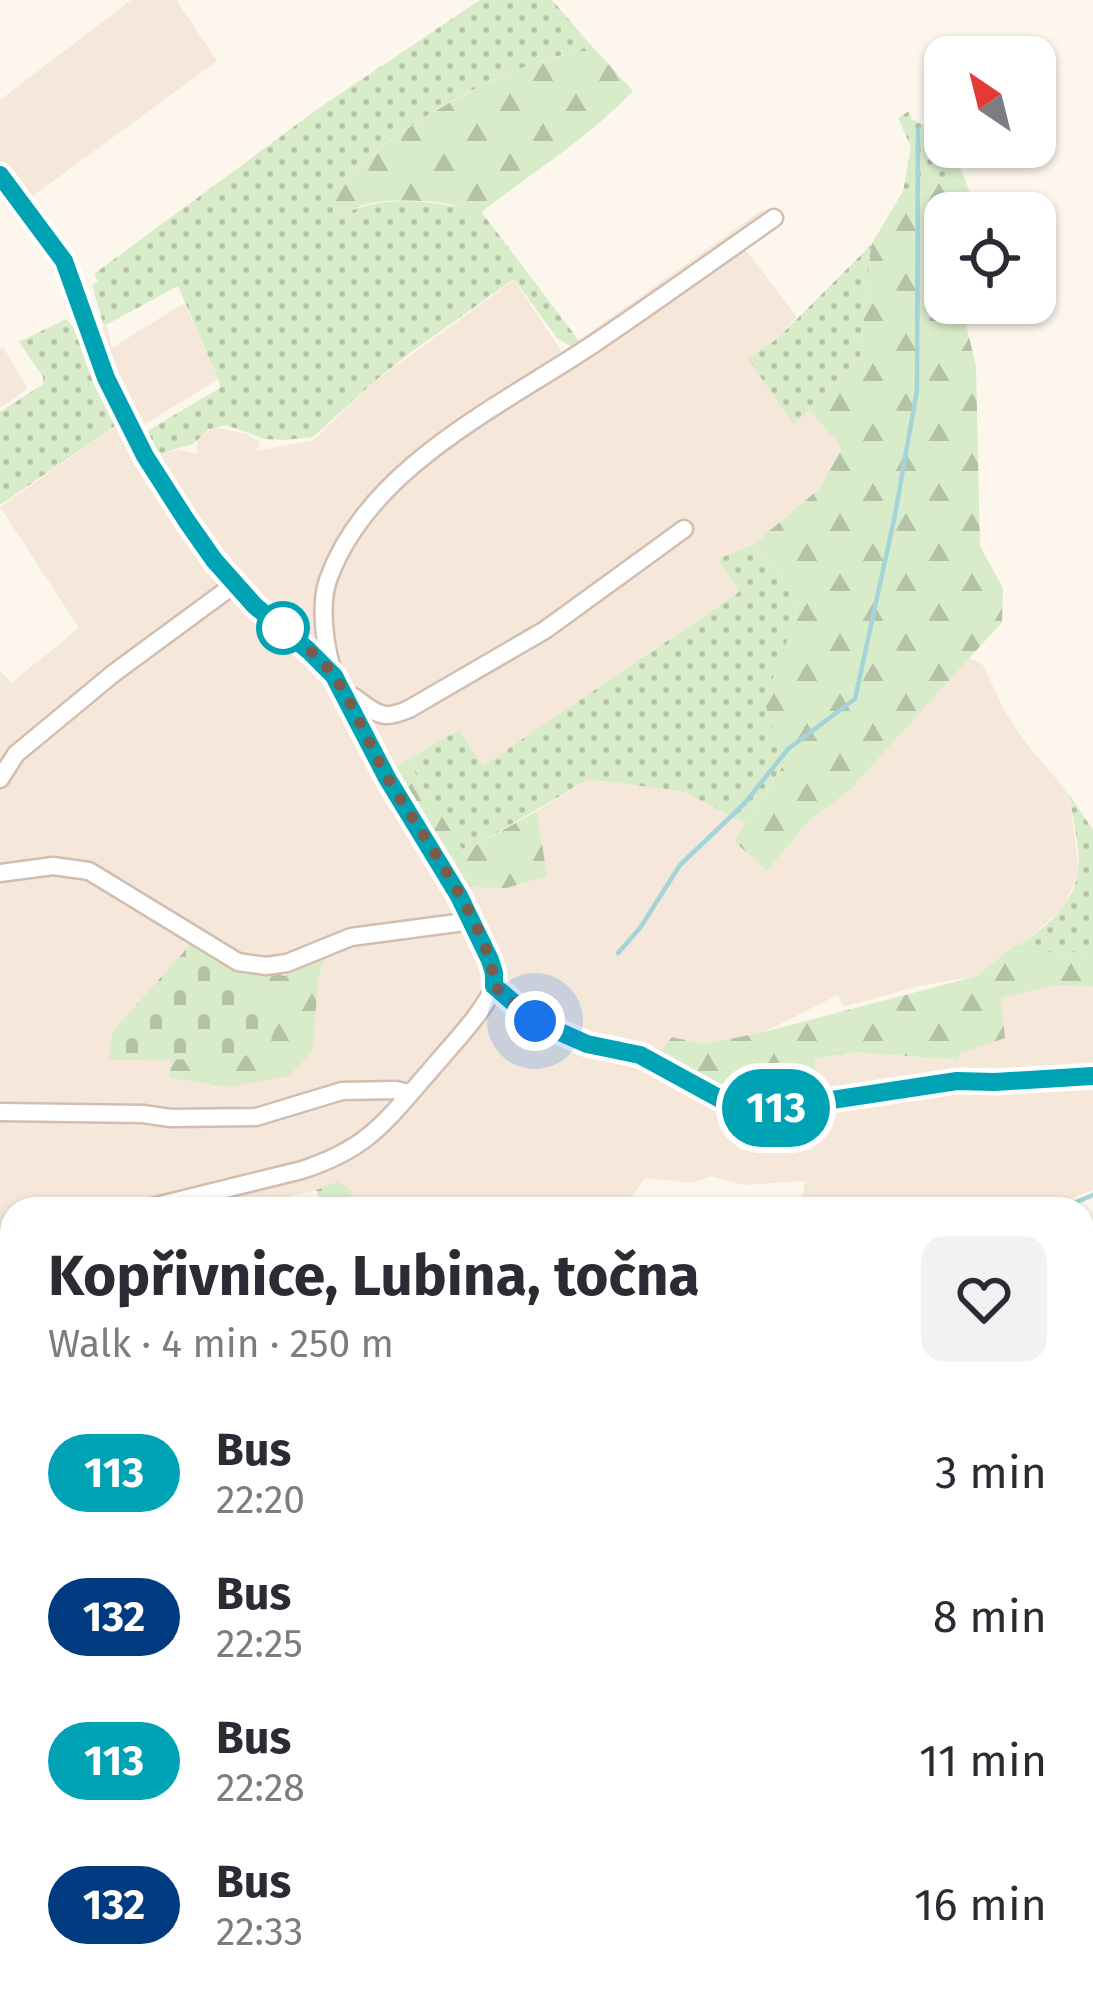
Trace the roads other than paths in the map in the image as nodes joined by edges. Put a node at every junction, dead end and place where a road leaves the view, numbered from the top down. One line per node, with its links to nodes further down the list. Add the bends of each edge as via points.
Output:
1 (0, 175): 4 (street, via 64,261 106,378 145,456)
2 (774, 218): 5 (street, via 470,422 387,487 327,584)
3 (684, 529): 6 (street, via 544,630 410,709 391,717 354,697)
4 (235, 584): 5 (street); 7 (street, via 16,754)
5 (334, 676): 6 (street)
6 (347, 702): 9 (street)
7 (0, 779)
8 (0, 873): 9 (street, via 53,866 89,872 240,962 266,966 351,937)
9 (472, 921): 10 (street)
10 (494, 986): 11 (street, via 535,1021 640,1055 724,1101 766,1110 957,1081); 12 (street)
11 (1093, 1076)
12 (410, 1093): 13 (street, via 342,1090 256,1117); 14 (street, via 345,1154)
13 (2, 1112)
14 (193, 1197)

